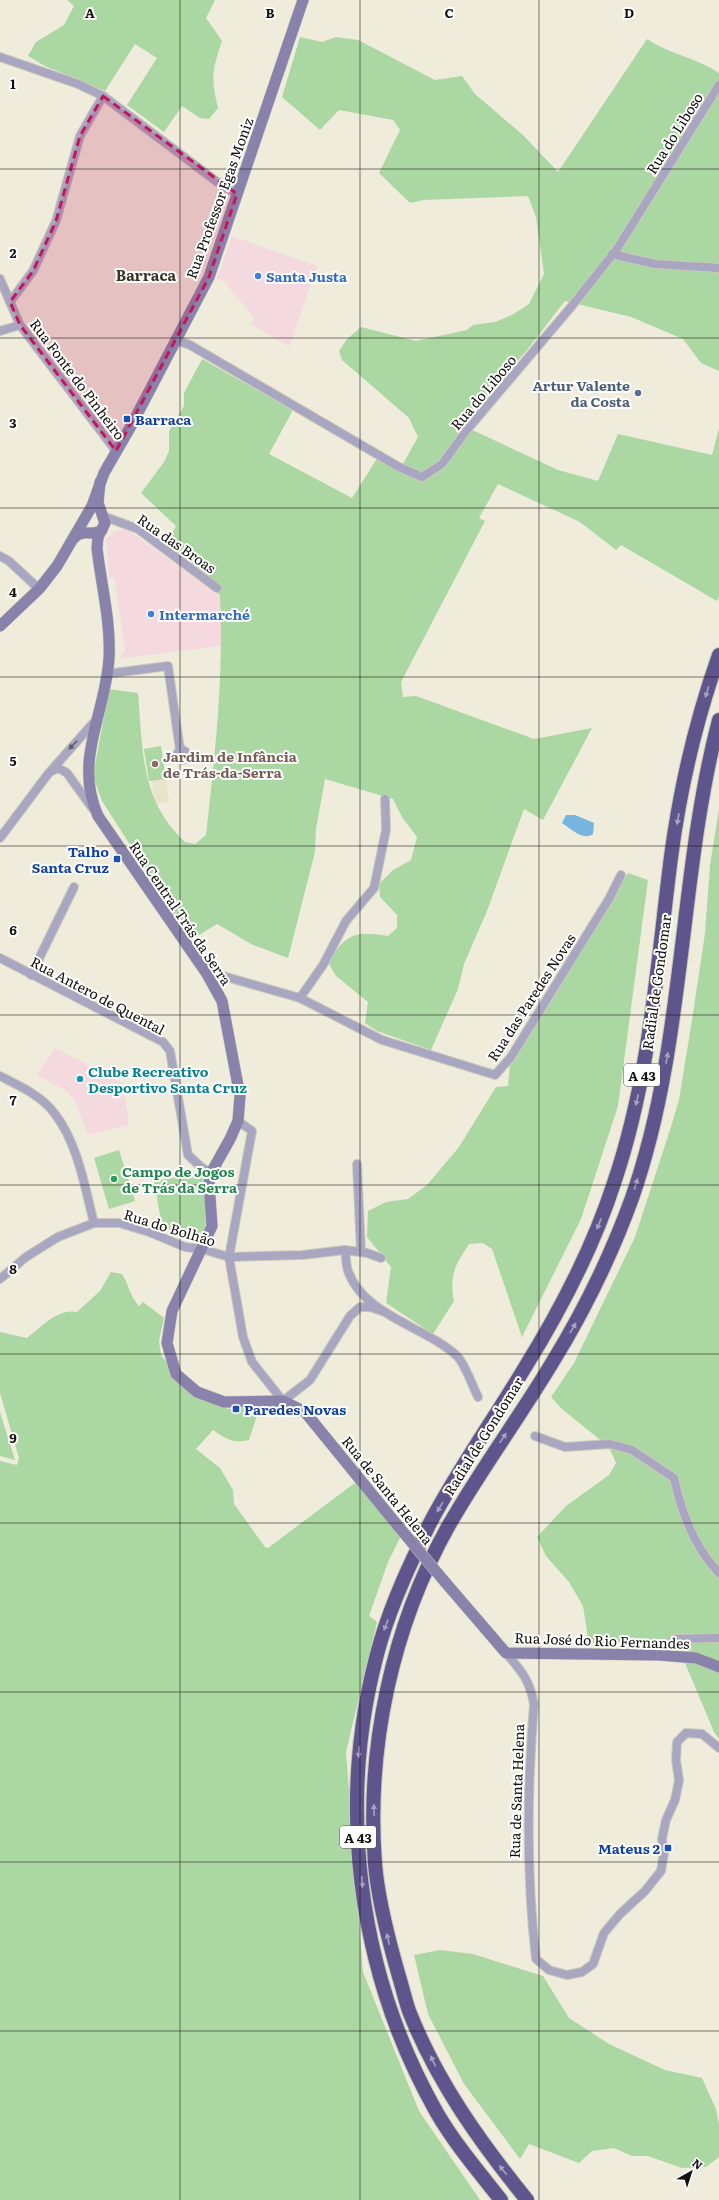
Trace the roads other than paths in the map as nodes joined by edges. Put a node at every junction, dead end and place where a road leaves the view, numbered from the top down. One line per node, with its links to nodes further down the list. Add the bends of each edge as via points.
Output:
1 (303, 0): 5 (main road, Rua Professor Egas Moniz)
2 (0, 57): 4 (street, via 78,84)
3 (719, 85): 6 (street, Rua do Liboso)
4 (103, 96): 5 (street); 9 (street, via 80,136 56,222 33,271)
5 (237, 194): 12 (main road, Rua Professor Egas Moniz, via 208,277)
6 (612, 254): 7 (street, via 655,264); 12 (street, Rua do Liboso, via 571,307 466,431 442,464 422,477 399,467 190,345)
7 (719, 268)
8 (0, 279): 9 (street, Rua Fonte do Pinheiro)
9 (10, 302): 10 (street, Rua Fonte do Pinheiro)
10 (20, 325): 11 (street); 13 (street, Rua Fonte do Pinheiro)
11 (0, 331)
12 (176, 340): 13 (main road, Rua Professor Egas Moniz)
13 (116, 451): 14 (main road, Rua Professor Egas Moniz)
14 (100, 482): 15 (main road, Rua Professor Egas Moniz, via 94,501); 16 (main road, Rua Professor Egas Moniz, via 98,503)
15 (85, 516): 16 (main road, via 98,512); 19 (main road, via 84,527); 20 (main road, Rua Professor Egas Moniz)
16 (103, 516): 17 (street, Rua das Broas); 18 (main road, via 105,523)
17 (120, 522): 18 (street, Rua das Broas); 23 (street, Rua das Broas, via 138,529)
18 (102, 530): 19 (main road, via 96,533); 21 (main road, Rua Central Trás da Serra)
19 (89, 532): 20 (main road, via 81,533); 21 (main road, Rua Central Trás da Serra)
20 (72, 540): 24 (main road, Rua Professor Egas Moniz, via 57,566)
21 (97, 548): 27 (main road, Rua Central Trás da Serra, via 109,644)
22 (0, 556): 24 (street)
23 (217, 588)
24 (39, 589): 25 (main road, Rua Professor Egas Moniz)
25 (0, 626)
26 (719, 655): 64 (highway, Radial de Gondomar / A 43, one-way to 64, via 688,761 672,852 645,1063 615,1182 598,1227 564,1300 524,1370 466,1461 431,1522 406,1573 382,1637 368,1690 360,1743 356,1806 362,1889 377,1972 400,2038 438,2114)
27 (106, 674): 28 (main road, Rua Central Trás da Serra); 30 (street, via 168,666)
28 (98, 716): 31 (street, one-way to 31); 33 (main road, Rua Central Trás da Serra, via 89,755)
29 (719, 720): 65 (highway, Radial de Gondomar / A 43, one-way to 29, via 465,2119 444,2084 409,2010 388,1939 375,1866 374,1794 380,1727 399,1642 420,1585 448,1527 582,1312 613,1248 632,1196 656,1112 669,1044 690,870 707,766)
30 (180, 750)
31 (48, 774): 32 (street, via 54,769 63,769); 36 (street)
32 (73, 782): 33 (street, via 84,787); 35 (street)
33 (88, 783): 35 (main road, Rua Central Trás da Serra)
34 (385, 799): 42 (street, via 386,830 374,888 346,921 323,965)
35 (98, 816): 40 (main road, Rua Central Trás da Serra)
36 (0, 838)
37 (621, 875): 42 (street, Rua das Paredes Novas, via 609,899 511,1056 495,1075 382,1040)
38 (74, 887): 41 (street)
39 (0, 958): 41 (street, Rua Antero de Quental)
40 (207, 974): 42 (street, Rua das Paredes Novas, via 223,976); 44 (main road, Rua Central Trás da Serra, via 222,1001 238,1080)
41 (31, 975): 46 (street, Rua Antero de Quental, via 163,1042 170,1051 188,1155)
42 (300, 998)
43 (0, 1076): 47 (street, via 27,1090 55,1114 71,1142)
44 (238, 1120): 46 (main road, Rua Central Trás da Serra); 51 (street, via 252,1131)
45 (357, 1164): 50 (street)
46 (211, 1172): 48 (main road, via 209,1183 212,1226)
47 (94, 1224): 48 (street, Rua do Bolhão, via 119,1223 186,1247); 53 (street, Rua do Bolhão, via 58,1236 26,1257)
48 (202, 1249): 51 (street, Rua do Bolhão); 56 (main road, via 172,1310 167,1343 176,1374 196,1392 224,1402)
49 (345, 1250): 50 (street, Rua do Bolhão); 51 (street, Rua do Bolhão, via 302,1255); 54 (street, via 348,1272 363,1295)
50 (362, 1252): 52 (street, Rua do Bolhão)
51 (229, 1257): 56 (street, via 243,1337 252,1362)
52 (381, 1258)
53 (0, 1279)
54 (385, 1312): 55 (street, via 459,1357); 56 (street, via 360,1307 350,1316 310,1380)
55 (478, 1397)
56 (283, 1401): 60 (main road, Rua de Santa Helena, bridge, via 305,1412)
57 (535, 1436): 58 (street, via 565,1448 610,1444 632,1450 674,1478 680,1504 697,1541)
58 (719, 1573)
59 (719, 1638): 61 (street, via 674,1639)
60 (506, 1653): 61 (main road, Rua José do Rio Fernandes); 63 (street, Rua de Santa Helena, via 521,1669 531,1687 534,1704 528,1815 530,1883 536,1959 549,1970 567,1975 582,1972 593,1964 604,1933 662,1871 666,1820 675,1800 679,1780 677,1742 686,1733 702,1734)
61 (659, 1655): 62 (main road, Rua José do Rio Fernandes, via 696,1658)
62 (719, 1667)
63 (719, 1748)
64 (500, 2200)
65 (527, 2200)

